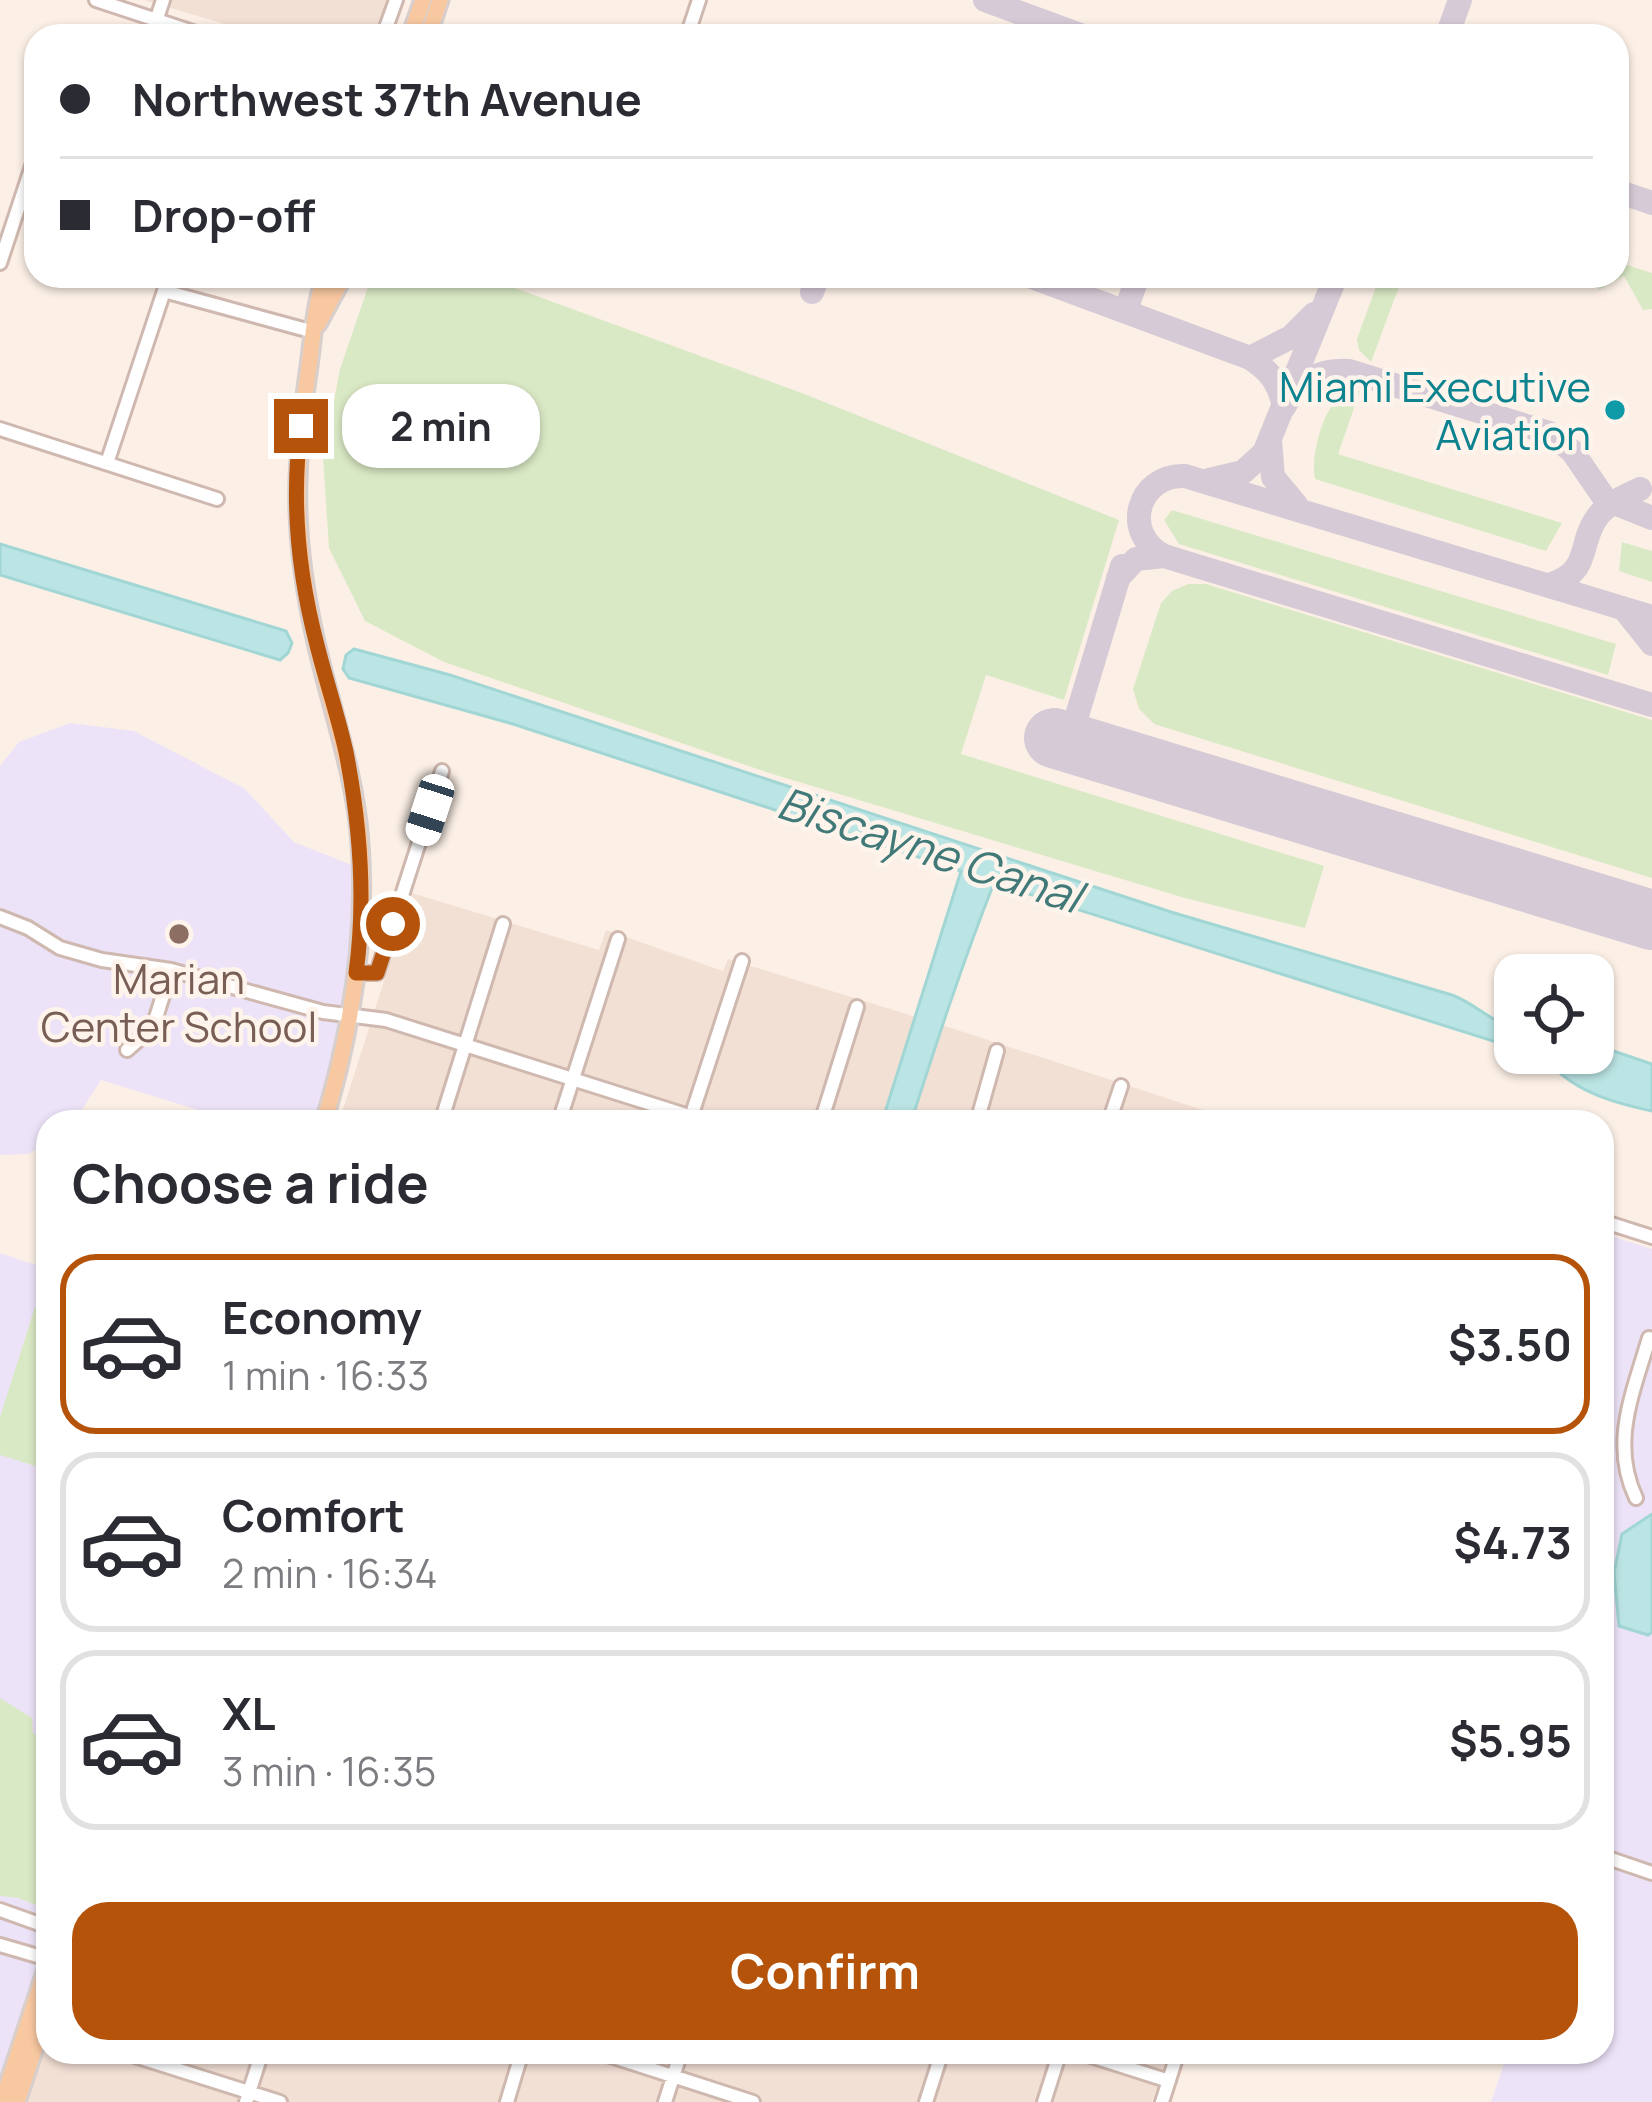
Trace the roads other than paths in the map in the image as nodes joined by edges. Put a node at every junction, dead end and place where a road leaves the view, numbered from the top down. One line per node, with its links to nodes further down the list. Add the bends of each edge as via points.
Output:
1 (96, 0): 4 (street)
2 (150, 0): 4 (street)
3 (163, 0): 4 (street)
4 (150, 19): 5 (street)
5 (166, 24)
6 (24, 190): 7 (street)
7 (0, 262)
8 (164, 288): 14 (street)
9 (181, 288): 12 (street)
10 (323, 288): 12 (main road)
11 (338, 288): 12 (main road)
12 (314, 332): 22 (main road, via 295,519 360,844)
13 (0, 429): 14 (street)
14 (107, 463): 15 (street)
15 (217, 499)
16 (442, 771): 22 (street, via 377,973)
17 (0, 917): 21 (street, via 60,948)
18 (503, 924): 25 (street)
19 (618, 939): 28 (street)
20 (742, 961): 34 (street)
21 (171, 970): 24 (street); 26 (street, via 153,1027)
22 (356, 973): 24 (main road)
23 (857, 1007): 35 (street)
24 (351, 1017): 25 (street); 30 (main road)
25 (465, 1045): 28 (street); 31 (street)
26 (127, 1050)
27 (997, 1051): 36 (street)
28 (573, 1078): 32 (street); 33 (street)
29 (1120, 1086): 37 (street)
30 (326, 1110)
31 (445, 1110)
32 (563, 1110)
33 (664, 1110)
34 (693, 1110)
35 (825, 1110)
36 (980, 1110)
37 (1113, 1110)
38 (1614, 1225): 39 (street)
39 (1652, 1237)
40 (1649, 1338): 41 (street, via 1623,1424)
41 (1636, 1498)
42 (1614, 1860): 43 (street)
43 (1652, 1873)
44 (0, 1910): 45 (street)
45 (36, 1923)
46 (0, 1945): 47 (street)
47 (36, 1957)
48 (36, 1998): 62 (main road)
49 (36, 2052): 63 (main road)
50 (165, 2064): 61 (street)
51 (258, 2064): 61 (street)
52 (518, 2064): 65 (street)
53 (636, 2064): 59 (street)
54 (678, 2064): 59 (street)
55 (938, 2064): 68 (street)
56 (1056, 2064): 69 (street)
57 (1116, 2064): 60 (street)
58 (1174, 2064): 60 (street)
59 (674, 2076): 66 (street); 67 (street)
60 (1169, 2081): 70 (street)
61 (247, 2097): 64 (street)
62 (2, 2102)
63 (17, 2102)
64 (280, 2102)
65 (507, 2102)
66 (665, 2102)
67 (753, 2102)
68 (926, 2102)
69 (1044, 2102)
70 (1162, 2102)

